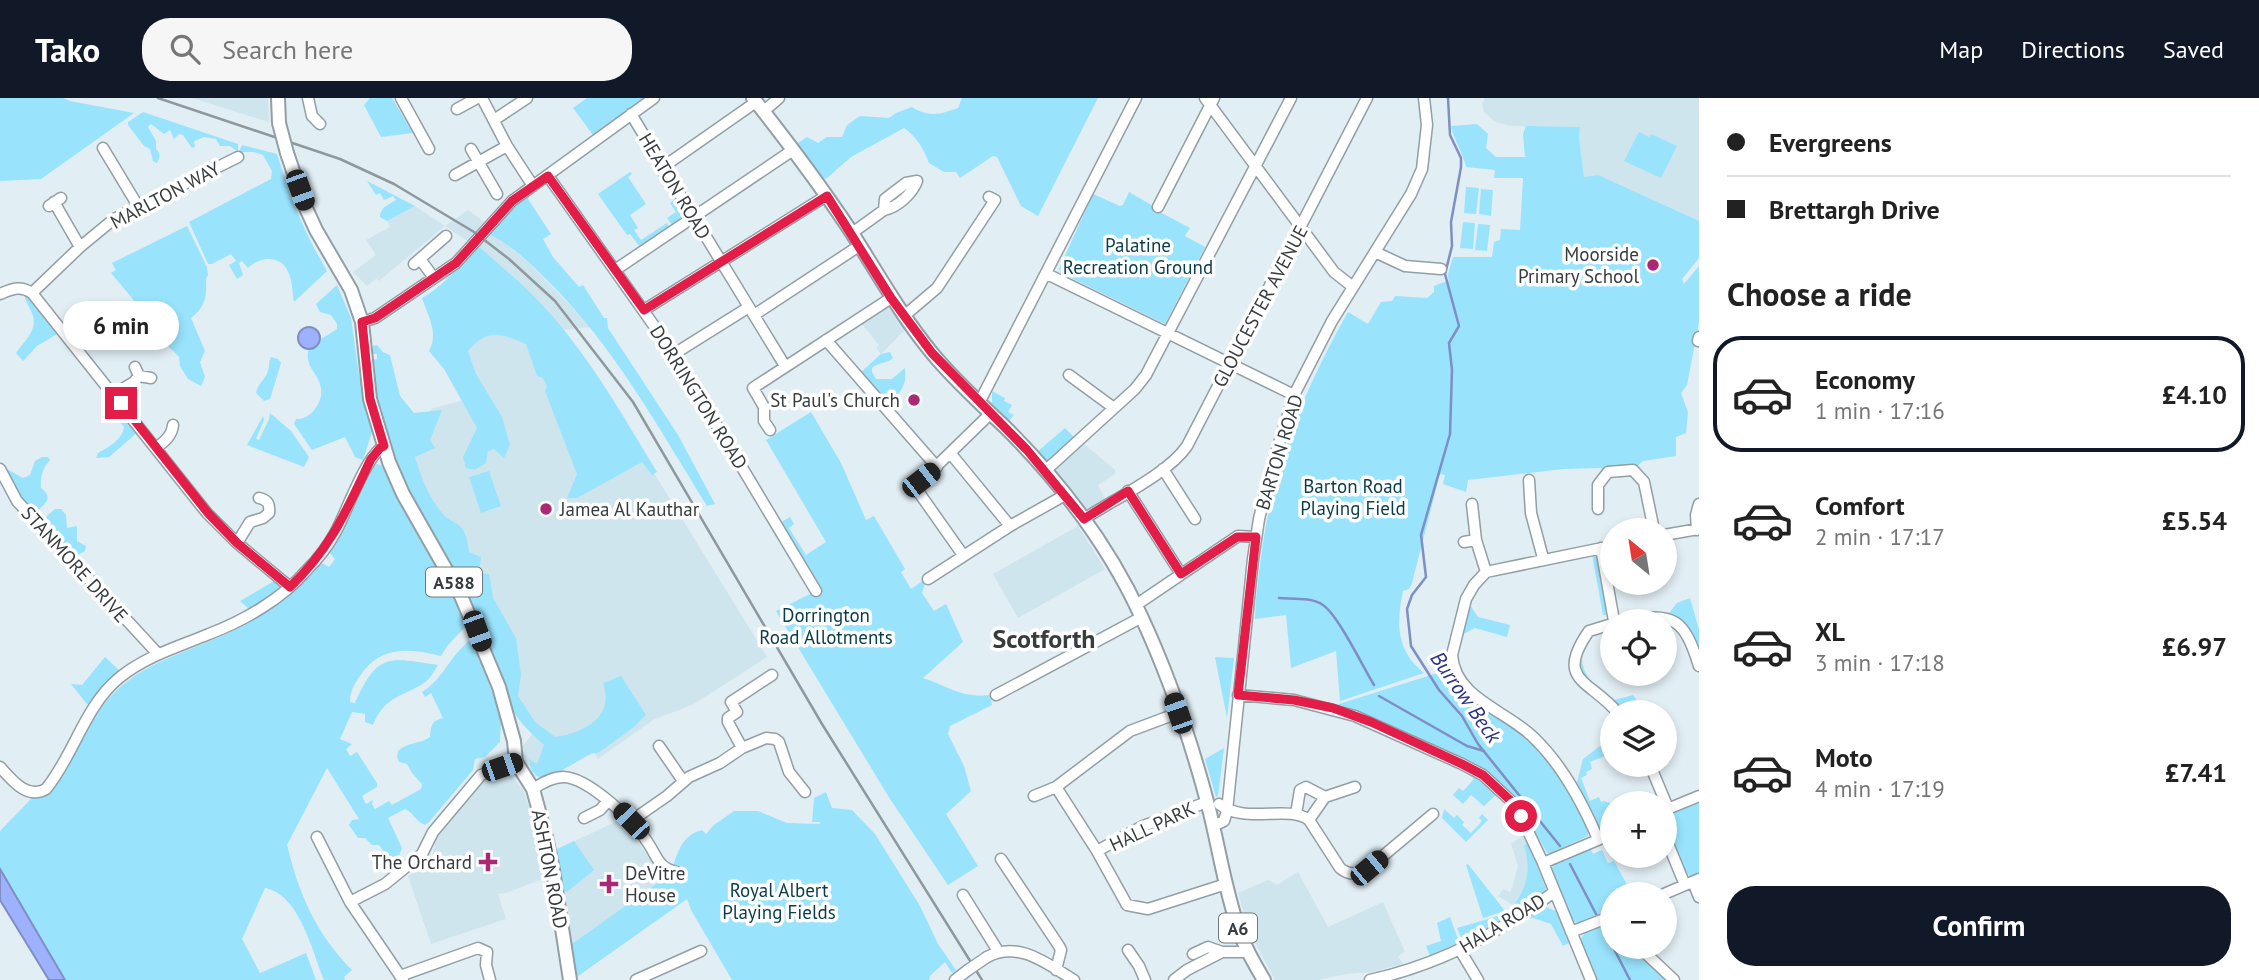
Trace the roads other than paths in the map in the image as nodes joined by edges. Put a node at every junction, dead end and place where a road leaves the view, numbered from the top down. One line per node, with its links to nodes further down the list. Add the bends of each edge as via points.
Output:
1 (278, 98): 58 (main road, ASHTON ROAD / A588, bridge, via 286,153 316,230 351,290)
2 (308, 98): 18 (street, via 312,116)
3 (401, 98): 21 (street)
4 (477, 98): 15 (street)
5 (482, 98): 17 (street)
6 (527, 98): 17 (street)
7 (654, 98): 16 (street)
8 (779, 98): 14 (street)
9 (1136, 98): 48 (street)
10 (1291, 98): 27 (street)
11 (1367, 98): 39 (street, GLOUCESTER AVENUE)
12 (1424, 98): 44 (street, BARTON ROAD, via 1427,125 1422,169)
13 (1210, 100): 27 (street); 36 (street)
14 (762, 103): 23 (main road, A6); 26 (street)
15 (457, 109)
16 (631, 114): 26 (street, HEATON ROAD); 29 (street)
17 (494, 120): 19 (street)
18 (320, 124)
19 (508, 146): 25 (street); 30 (street)
20 (103, 148): 35 (street, via 116,161)
21 (429, 149)
22 (471, 149): 25 (street)
23 (793, 150): 32 (main road, A6); 38 (street)
24 (236, 156): 35 (street, MARLTON WAY)
25 (478, 163): 28 (street); 31 (street)
26 (663, 167): 38 (street, HEATON ROAD)
27 (1256, 167): 39 (street); 59 (street)
28 (455, 175)
29 (548, 176): 30 (street); 47 (street, DORRINGTON ROAD)
30 (533, 186): 49 (street, via 507,207 456,263)
31 (497, 194)
32 (827, 196): 40 (main road, A6); 45 (street)
33 (989, 197): 57 (street, via 995,200 937,288)
34 (55, 202): 43 (street)
35 (138, 206): 43 (street, MARLTON WAY)
36 (1158, 207)
37 (884, 210): 40 (street)
38 (694, 218): 45 (street, HEATON ROAD); 47 (street)
39 (1301, 228): 50 (street, via 1334,272); 63 (street, GLOUCESTER AVENUE)
40 (852, 233): 42 (main road, A6)
41 (446, 236): 49 (street, via 417,262)
42 (859, 246): 53 (main road, A6); 55 (street)
43 (80, 247): 51 (street, MARLTON WAY)
44 (1375, 252): 46 (street, via 1405,265); 50 (street, BARTON ROAD)
45 (722, 263): 54 (street); 55 (street, HEATON ROAD)
46 (1441, 269)
47 (615, 270): 54 (street, DORRINGTON ROAD)
48 (1047, 274): 59 (street); 69 (street)
49 (434, 278): 58 (street)
50 (1353, 287): 68 (street, BARTON ROAD)
51 (32, 293): 52 (street, via 17,288); 61 (street)
52 (0, 294)
53 (891, 298): 57 (main road, A6); 60 (street)
54 (644, 310): 62 (street, DORRINGTON ROAD)
55 (752, 311): 62 (street); 64 (street, HEATON ROAD)
56 (93, 314): 61 (street, via 97,325)
57 (904, 316): 69 (main road, A6)
58 (362, 322): 74 (main road, ASHTON ROAD / A588, via 370,399)
59 (1168, 333): 63 (street); 70 (street, via 1146,375)
60 (827, 340): 64 (street); 77 (street)
61 (72, 343): 67 (street)
62 (674, 354): 105 (street, DORRINGTON ROAD)
63 (1229, 363): 68 (street); 79 (street, GLOUCESTER AVENUE, via 1187,446)
64 (785, 366): 73 (street, via 750,390 764,407 764,421)
65 (1069, 375): 70 (street)
66 (151, 378): 67 (street, via 137,372 134,382)
67 (114, 394): 75 (street)
68 (1294, 395): 94 (street, BARTON ROAD)
69 (979, 403): 71 (main road, A6)
70 (1114, 408): 80 (street)
71 (990, 414): 76 (street); 80 (main road, A6)
72 (175, 430): 75 (street)
73 (770, 430)
74 (384, 446): 104 (street, via 371,459 333,537); 118 (main road, ASHTON ROAD / A588, via 403,494 452,577 477,631 508,719)
75 (156, 448): 97 (street)
76 (951, 454): 77 (street); 91 (street)
77 (937, 467): 99 (street, via 915,487)
78 (0, 469): 109 (street, STANMORE DRIVE, via 17,501)
79 (1163, 469): 82 (street, GLOUCESTER AVENUE); 90 (street)
80 (1045, 471): 83 (main road, A6)
81 (1529, 480): 100 (street, via 1531,513)
82 (1128, 491): 89 (street, GLOUCESTER AVENUE); 102 (street)
83 (1065, 495): 89 (main road, A6); 91 (street)
84 (259, 498): 97 (street, via 266,500 270,513 250,522)
85 (1472, 504): 95 (street)
86 (1699, 504): 92 (street)
87 (1598, 509): 88 (street, via 1598,485 1608,472 1633,470 1644,482)
88 (1652, 518)
89 (1084, 519): 106 (main road, A6)
90 (1195, 519)
91 (1010, 526): 99 (street)
92 (1698, 529): 93 (street)
93 (1677, 533)
94 (1256, 537): 102 (street, via 1237,537); 113 (street, BARTON ROAD)
95 (1476, 540): 96 (street); 101 (street)
96 (1464, 542)
97 (237, 543): 104 (street)
98 (1600, 548): 100 (street)
99 (963, 555): 103 (street)
100 (1543, 558): 101 (street)
101 (1486, 572): 138 (street, via 1466,599 1452,664 1460,682 1475,696 1532,735 1562,772)
102 (1181, 574): 106 (street)
103 (928, 579)
104 (290, 587): 109 (street, via 212,633)
105 (816, 591)
106 (1139, 611): 112 (street); 115 (main road, A6)
107 (1677, 622): 110 (street, via 1686,631)
108 (1600, 627): 114 (street, via 1588,631 1574,661 1580,680)
109 (158, 654): 119 (street, via 103,694 47,789 26,790)
110 (1699, 666)
111 (772, 675): 117 (street, via 731,702 737,712 728,722)
112 (996, 695)
113 (1238, 695): 130 (street, BARTON ROAD, via 1227,795); 142 (street, via 1333,708 1483,775 1511,801)
114 (1603, 700)
115 (1178, 713): 121 (street, via 1130,731); 130 (main road, A6)
116 (659, 747): 120 (street)
117 (742, 748): 120 (street); 124 (street, via 775,738 789,772)
118 (516, 762): 123 (main road, ASHTON ROAD / A588); 149 (street, via 477,778 433,832 422,854 385,884)
119 (0, 767)
120 (683, 781): 135 (street)
121 (1056, 787): 125 (street); 139 (street, HALL PARK)
122 (1354, 787): 127 (street)
123 (533, 789): 128 (street, via 555,778 571,778); 163 (main road, ASHTON ROAD / A588, via 554,870)
124 (805, 792)
125 (1034, 796)
126 (1699, 796): 129 (street)
127 (1325, 797): 131 (street, via 1303,788); 134 (street)
128 (608, 801): 133 (street); 135 (street)
129 (1677, 805)
130 (1215, 806): 131 (street, via 1267,815); 136 (main road, A6); 136 (street, via 1224,821); 139 (street, HALL PARK, via 1143,827)
131 (1296, 814): 134 (street)
132 (1433, 814): 134 (street, via 1356,874 1340,868)
133 (584, 818)
134 (1309, 820)
135 (631, 821): 143 (street, via 660,865)
136 (1213, 826): 145 (main road, A6)
137 (317, 837): 149 (street)
138 (1598, 839): 142 (street)
139 (1097, 851): 145 (street, HALL PARK, via 1132,908 1148,909)
140 (1677, 856): 144 (street)
141 (1000, 859): 160 (street, via 1059,946)
142 (1543, 863): 146 (street)
143 (677, 872)
144 (1692, 882): 148 (street)
145 (1226, 884): 157 (main road, A6)
146 (1554, 892): 151 (street); 153 (street, HALA ROAD)
147 (963, 895): 155 (street)
148 (1699, 897)
149 (350, 902): 161 (street)
150 (1600, 921): 151 (street)
151 (1571, 932): 172 (street)
152 (1128, 950): 167 (street)
153 (1460, 950): 170 (street, HALA ROAD, via 1412,970); 171 (street)
154 (693, 951): 164 (street)
155 (998, 951): 160 (street, via 1023,952); 165 (street, bridge)
156 (1222, 952): 157 (street); 158 (street, via 1208,947); 168 (street)
157 (1248, 952): 169 (main road, A6)
158 (1193, 954)
159 (1652, 959): 173 (street)
160 (1056, 970): 166 (street)
161 (402, 978): 162 (street, via 478,948 487,952)
162 (490, 980)
163 (570, 980)
164 (636, 980)
165 (955, 980)
166 (1074, 980)
167 (1145, 980)
168 (1174, 980)
169 (1264, 980)
170 (1370, 980)
171 (1478, 980)
172 (1591, 980)
173 (1674, 980)

